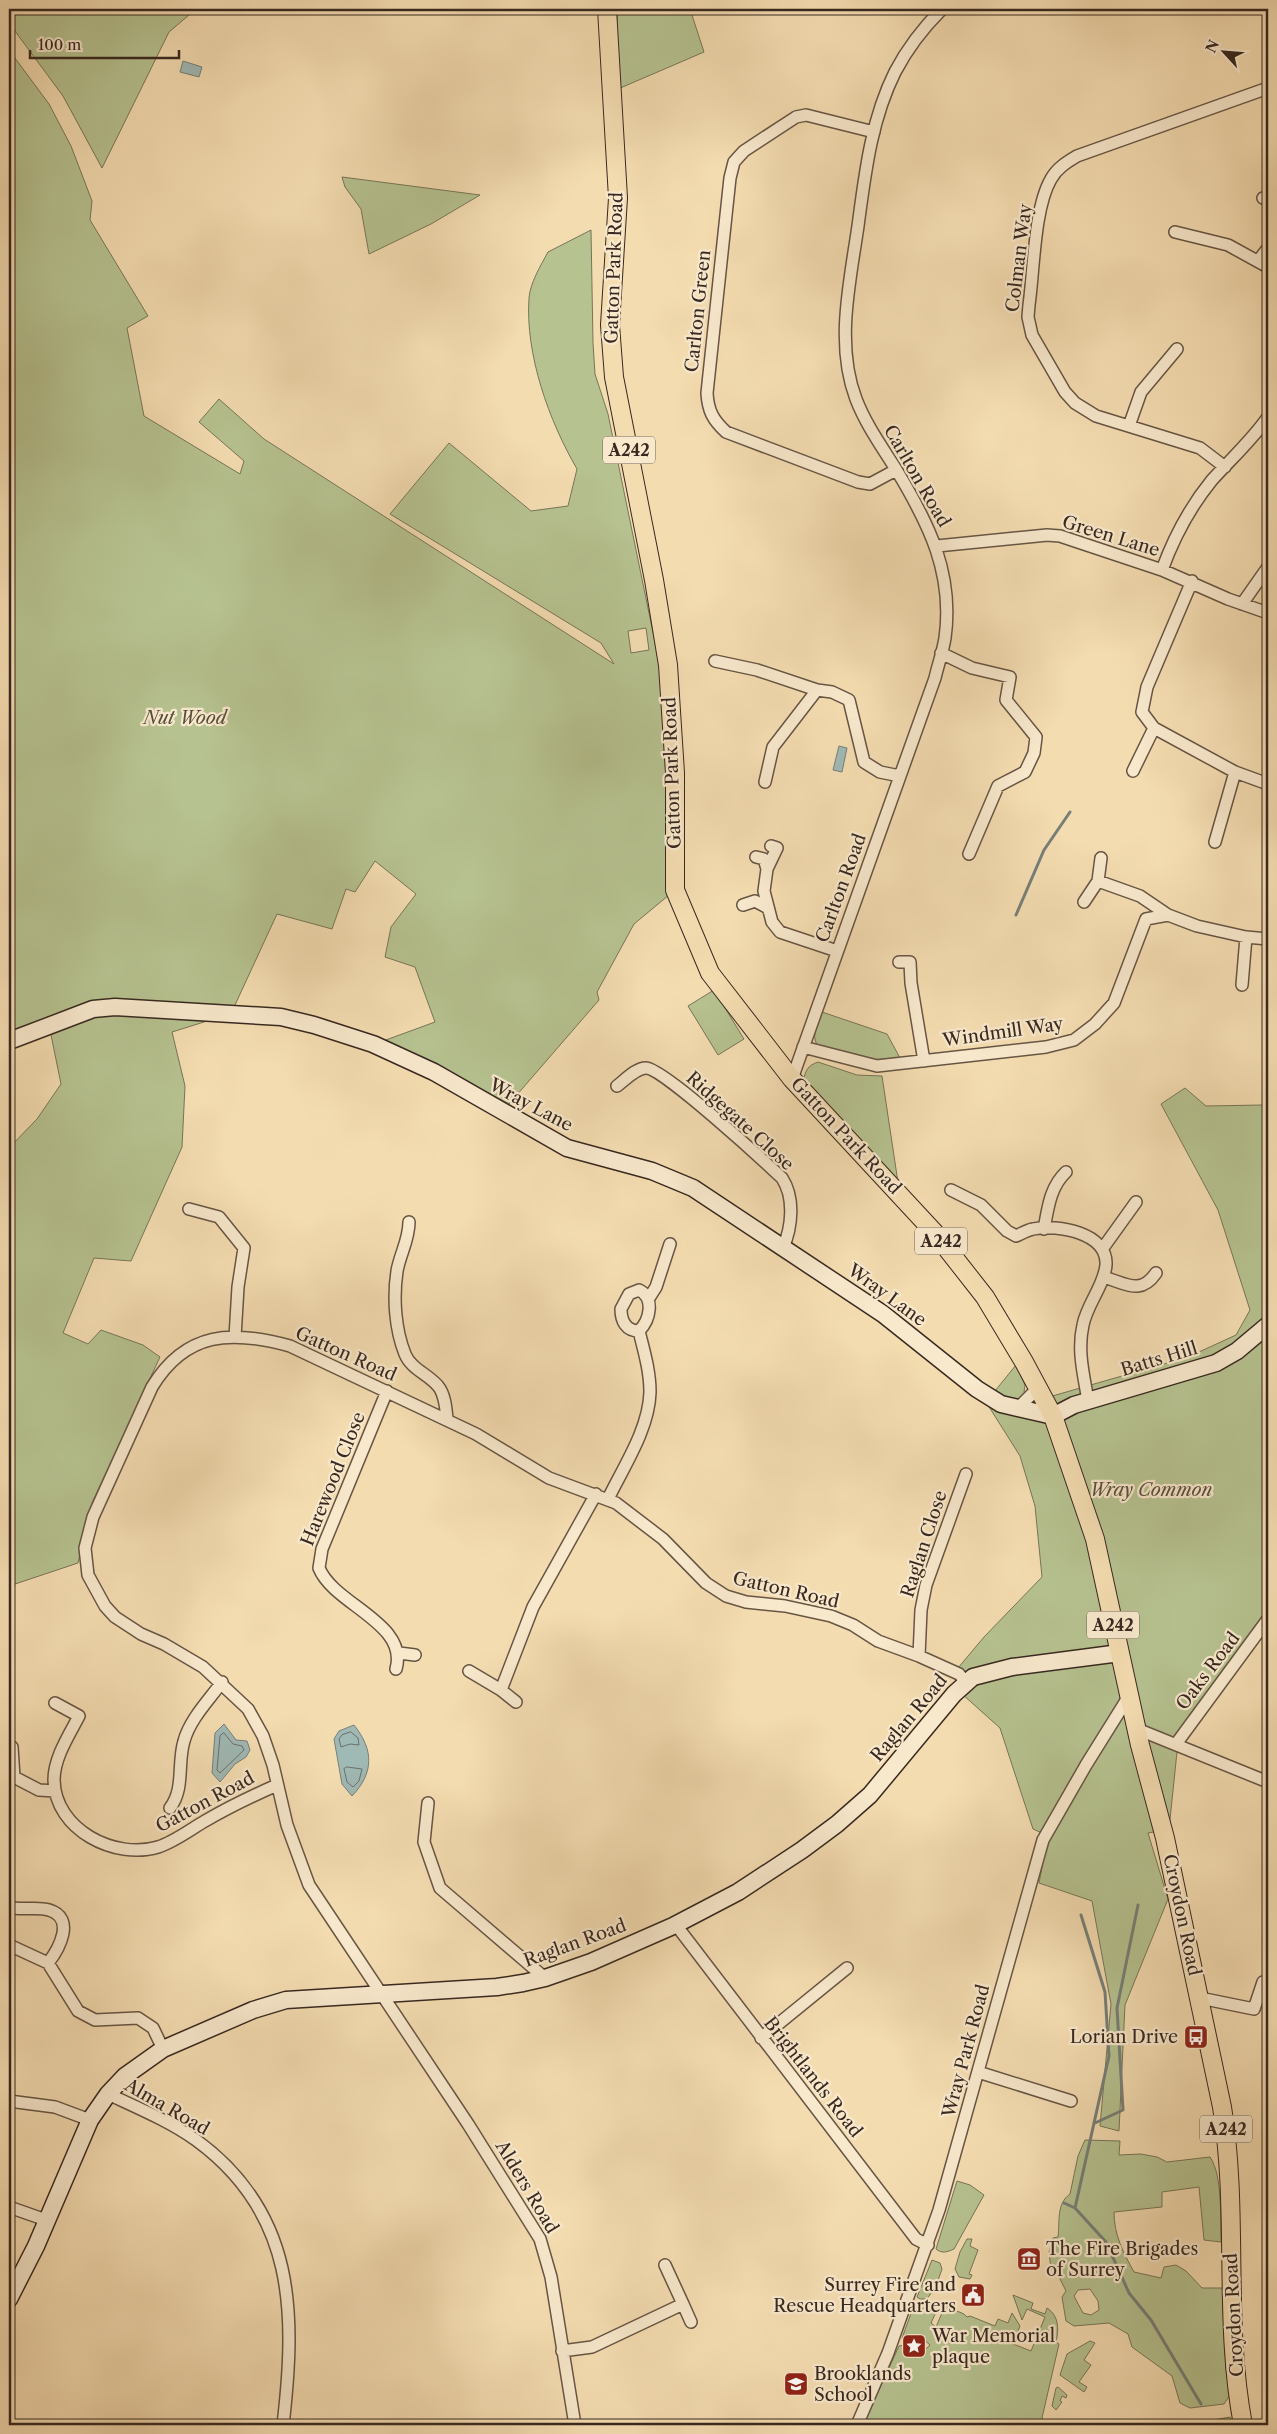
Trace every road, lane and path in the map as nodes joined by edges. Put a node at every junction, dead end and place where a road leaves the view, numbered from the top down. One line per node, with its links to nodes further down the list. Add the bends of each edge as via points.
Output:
1 (607, 9): 50 (main road, Gatton Park Road / A242, via 618,198 610,325 613,370 668,666 675,773 675,890 710,973)
2 (942, 9): 4 (street, Carlton Road, via 894,74)
3 (1268, 88): 11 (street, Colman Way, via 1077,156 1058,169 1046,189 1029,305 1032,335 1075,404 1089,413)
4 (874, 132): 13 (street, Carlton Road, via 854,254 846,347 856,399 875,438); 13 (street, Carlton Green, via 806,115 796,117 744,150 734,162 707,393 714,420 726,432 858,482 870,484)
5 (1175, 232): 7 (street, via 1220,242)
6 (1268, 248): 7 (street)
7 (1258, 260): 8 (street)
8 (1268, 267)
9 (1177, 349): 11 (street, via 1141,392)
10 (1268, 417): 12 (street)
11 (1129, 426): 12 (street, Colman Way, via 1200,448)
12 (1225, 467): 16 (street, via 1184,520)
13 (896, 470): 14 (street, Carlton Road, via 918,506)
14 (936, 546): 16 (street, Green Lane, via 1060,536); 20 (street, Carlton Road, via 947,605)
15 (1268, 568): 18 (street)
16 (1162, 570): 17 (street, Green Lane)
17 (1192, 582): 18 (street, Green Lane); 23 (street, via 1147,687 1142,712)
18 (1242, 604): 19 (street, Green Lane)
19 (1268, 613)
20 (941, 652): 26 (street, Carlton Road); 31 (street, via 972,668 1013,672 1006,700 1036,737 1034,753 1025,772 998,786)
21 (715, 661): 22 (street, via 757,670)
22 (817, 690): 26 (street, via 832,692 849,700 864,762 880,772); 27 (street, via 774,747)
23 (1154, 728): 24 (street); 25 (street)
24 (1133, 771)
25 (1235, 772): 28 (street); 29 (street)
26 (900, 776): 44 (street, Carlton Road)
27 (765, 782)
28 (1268, 784)
29 (1215, 842)
30 (771, 846): 34 (street, via 778,848)
31 (969, 854)
32 (756, 858): 34 (street, via 764,859)
33 (1102, 858): 35 (street)
34 (767, 869): 39 (street, via 764,891)
35 (1098, 882): 36 (street); 37 (street)
36 (1140, 896): 40 (street); 41 (street)
37 (1084, 902)
38 (743, 905): 39 (street, via 756,901)
39 (768, 908): 44 (street, via 772,922 780,932)
40 (1168, 915): 41 (street); 42 (street, via 1197,926)
41 (1146, 919): 49 (street, Windmill Way, via 1114,1003 1095,1024 1074,1040 1046,1047)
42 (1246, 937): 43 (street); 46 (street)
43 (1268, 939)
44 (837, 951): 48 (street, Carlton Road)
45 (910, 961): 49 (street)
46 (1242, 985)
47 (9, 1041): 59 (street, Wray Lane, via 93,1009 115,1007 281,1017 300,1021 372,1044 424,1067 567,1148 652,1171 693,1188)
48 (803, 1047): 49 (street, Windmill Way, via 877,1066); 50 (street, Carlton Road)
49 (924, 1061)
50 (792, 1078): 67 (main road, Gatton Park Road / A242, via 940,1239 985,1297)
51 (617, 1086): 59 (street, Ridgegate Close, via 639,1070 655,1071 782,1178 788,1191 791,1220)
52 (1066, 1172): 57 (street, via 1049,1199)
53 (950, 1190): 57 (street, via 981,1205 1007,1232 1016,1236)
54 (1136, 1202): 60 (street)
55 (189, 1209): 66 (street, via 219,1217 244,1248)
56 (409, 1222): 72 (street, via 408,1238 398,1270 395,1315 405,1354 410,1363 439,1386)
57 (1044, 1229): 60 (street, via 1070,1231 1095,1240)
58 (670, 1244): 63 (street, via 656,1287)
59 (783, 1248): 70 (street, Wray Lane, via 883,1314 977,1390)
60 (1103, 1248): 62 (street, via 1106,1264)
61 (1156, 1273): 62 (street, via 1149,1284 1139,1288)
62 (1103, 1277): 69 (street, via 1083,1325 1082,1361)
63 (649, 1298): 65 (street, via 645,1322); 65 (street, via 639,1290 622,1303 624,1324 633,1331)
64 (1268, 1325): 69 (street, Batts Hill, via 1238,1351 1216,1363)
65 (639, 1331): 75 (street, via 650,1391 648,1410)
66 (235, 1337): 68 (street, Gatton Road, via 290,1346); 83 (street, Gatton Road, via 212,1338 197,1343 162,1370 142,1406 92,1517 85,1548 85,1565 91,1582 115,1617 141,1634 185,1655)
67 (1038, 1388): 70 (street, via 1021,1405); 71 (main road, Gatton Park Road / A242)
68 (387, 1391): 72 (street, Gatton Road); 77 (street, Harewood Close, via 322,1549 319,1568 329,1583 391,1636)
69 (1088, 1401): 71 (street, Batts Hill)
70 (1012, 1408): 71 (street, Wray Lane)
71 (1053, 1416): 78 (main road, Croydon Road / A242, via 1092,1525)
72 (447, 1419): 74 (street, Gatton Road, via 549,1478)
73 (966, 1474): 80 (street, Raglan Close, via 926,1585 921,1610)
74 (596, 1494): 75 (street, Gatton Road); 85 (street, via 533,1607)
75 (608, 1499): 80 (street, Gatton Road, via 663,1539 706,1583 726,1596 823,1613 853,1625 878,1641)
76 (1268, 1619): 90 (street, Oaks Road)
77 (399, 1653): 79 (street); 81 (street)
78 (1120, 1654): 84 (street, Raglan Road, via 1012,1667 981,1674); 86 (main road, Croydon Road / A242)
79 (415, 1655)
80 (919, 1656): 84 (street, Gatton Road, via 959,1674)
81 (396, 1669)
82 (469, 1671): 85 (street)
83 (222, 1682): 93 (street, Gatton Road, via 248,1708 263,1736); 96 (street, via 184,1740 179,1792)
84 (966, 1682): 98 (street, Raglan Road, via 856,1809 769,1873)
85 (501, 1690): 87 (street)
86 (1129, 1696): 89 (main road, Croydon Road / A242); 108 (street, Wray Park Road, via 1043,1840)
87 (516, 1702)
88 (55, 1703): 94 (street, Gatton Road, via 78,1716 58,1758 54,1778)
89 (1137, 1729): 90 (street); 105 (main road, Croydon Road / A242)
90 (1176, 1744): 92 (street)
91 (12, 1747): 94 (street, via 14,1777 39,1790)
92 (1268, 1782)
93 (277, 1785): 94 (street, Gatton Road, via 240,1800 161,1846 128,1850 114,1848 81,1831 68,1817); 104 (street, Gatton Road, via 295,1853 309,1885)
94 (56, 1791)
95 (428, 1803): 102 (street, via 424,1842 440,1888)
96 (170, 1808)
97 (9, 1907): 100 (street, via 49,1910 61,1918 64,1925 61,1942)
98 (676, 1925): 102 (street, Raglan Road); 106 (street, Brightlands Road)
99 (9, 1945): 100 (street)
100 (48, 1963): 107 (street, via 78,2011 95,2020 138,2018 153,2028)
101 (847, 1968): 106 (street)
102 (545, 1978): 104 (street, Raglan Road, via 497,1987)
103 (1263, 1982): 105 (street, via 1254,2009)
104 (380, 1994): 107 (street, Raglan Road, via 273,2003); 120 (street, Alders Road, via 474,2132 540,2239)
105 (1200, 1998): 124 (main road, Croydon Road / A242, via 1229,2148 1236,2374)
106 (761, 2038): 115 (street, Brightlands Road, via 916,2239)
107 (163, 2049): 109 (street, Raglan Road, via 130,2072)
108 (978, 2072): 111 (street); 115 (street, Wray Park Road)
109 (108, 2094): 112 (street, Raglan Road); 121 (street, Alma Road, via 196,2140 235,2174 270,2226 286,2278 291,2330)
110 (9, 2101): 112 (street, via 55,2107)
111 (1071, 2101)
112 (90, 2120): 114 (street, Raglan Road)
113 (9, 2207): 114 (street)
114 (46, 2220): 117 (street, Raglan Road)
115 (928, 2245): 123 (street, Wray Park Road)
116 (665, 2265): 118 (street)
117 (9, 2299)
118 (682, 2304): 119 (street); 120 (street, via 592,2348)
119 (691, 2322)
120 (562, 2351): 122 (street, Alders Road)
121 (283, 2425)
122 (575, 2425)
123 (857, 2425)
124 (1243, 2425)

